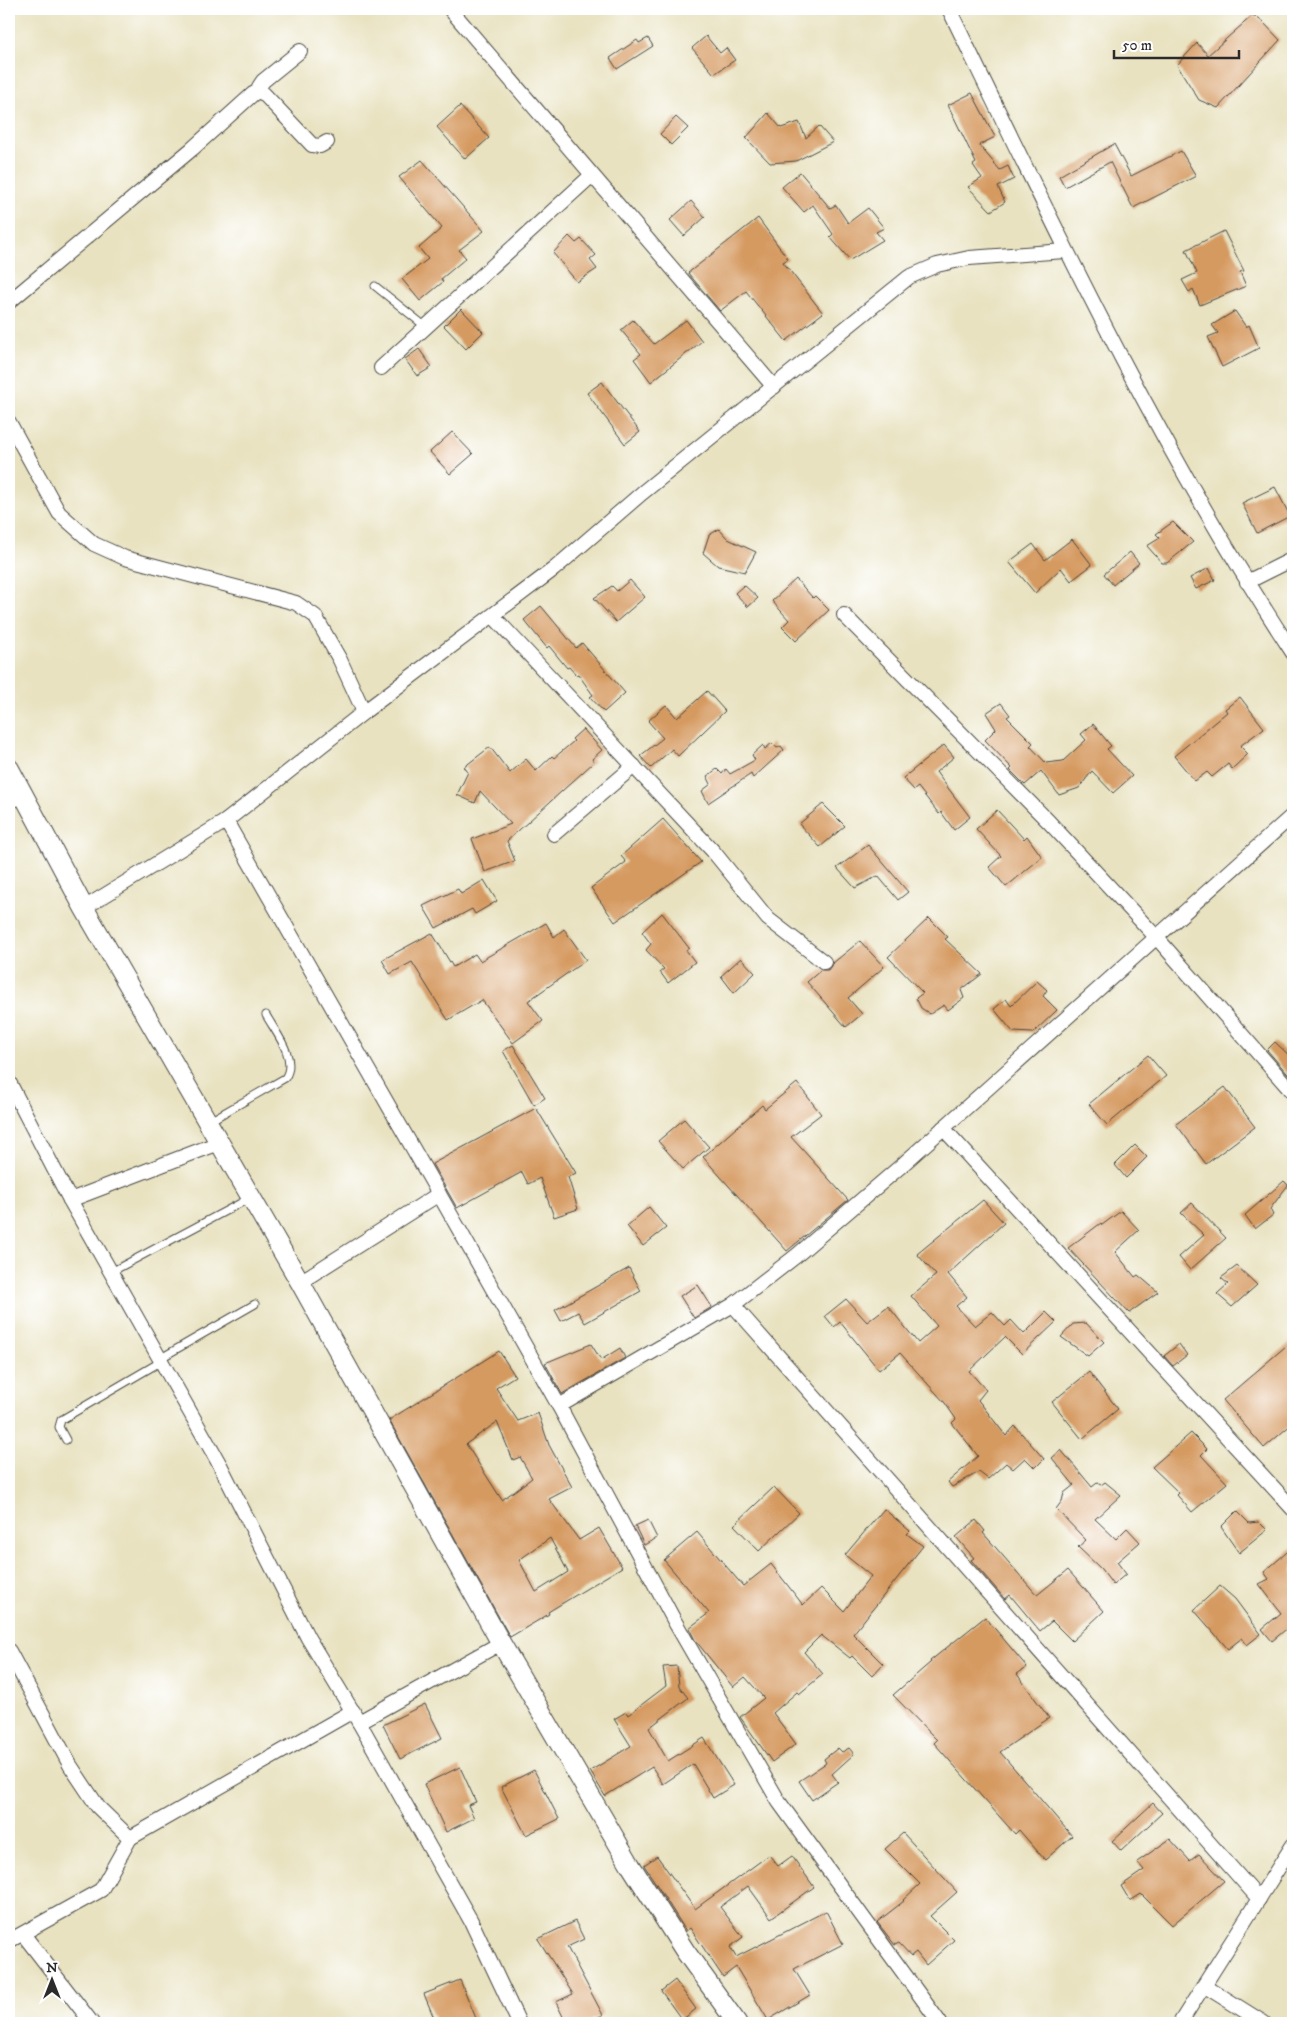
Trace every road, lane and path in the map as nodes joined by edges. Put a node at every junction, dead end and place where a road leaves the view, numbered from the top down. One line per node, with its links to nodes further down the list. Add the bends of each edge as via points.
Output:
1 (450, 9): 6 (street)
2 (950, 9): 7 (street)
3 (300, 51): 4 (street, via 263,81)
4 (259, 91): 5 (street, via 312,145 320,146); 9 (street)
5 (327, 142)
6 (591, 176): 10 (street); 12 (street)
7 (1065, 250): 12 (street, via 970,258 937,265 909,277); 15 (street, via 1146,403)
8 (375, 286): 10 (lane)
9 (9, 302)
10 (426, 327): 11 (street)
11 (381, 368)
12 (774, 387): 17 (street)
13 (9, 422): 19 (street, via 59,513 94,544 125,558 296,603 314,616 340,660)
14 (1293, 559): 15 (street)
15 (1247, 582): 18 (street)
16 (844, 615): 27 (street, via 1049,822)
17 (493, 616): 19 (street); 20 (street)
18 (1293, 653)
19 (364, 712): 24 (street)
20 (634, 766): 25 (street); 28 (street, via 713,851 768,919)
21 (9, 768): 22 (street)
22 (16, 799): 26 (street)
23 (1293, 815): 27 (street)
24 (226, 821): 26 (street); 35 (street)
25 (554, 834)
26 (84, 908): 32 (street)
27 (1157, 938): 31 (street); 33 (street)
28 (824, 962)
29 (266, 1015): 32 (lane, via 288,1056 290,1071 285,1078)
30 (9, 1082): 37 (street)
31 (1293, 1093)
32 (208, 1122): 34 (street)
33 (943, 1128): 41 (street); 45 (street)
34 (219, 1143): 36 (street); 37 (street)
35 (439, 1194): 39 (street); 43 (street)
36 (251, 1197): 38 (lane); 39 (street)
37 (70, 1200): 38 (street)
38 (111, 1272): 42 (street)
39 (300, 1282): 46 (street)
40 (256, 1304): 42 (lane)
41 (733, 1306): 43 (street); 51 (street)
42 (161, 1360): 44 (lane, via 61,1420 59,1427); 48 (street, via 220,1465 308,1638)
43 (559, 1406): 58 (street, via 675,1622 779,1802)
44 (66, 1440)
45 (1293, 1509)
46 (501, 1643): 48 (street); 57 (street, via 631,1866 685,1951)
47 (9, 1651): 49 (street, via 70,1765 98,1807)
48 (356, 1717): 49 (street); 56 (street, via 471,1921)
49 (130, 1838): 52 (street, via 102,1890)
50 (1293, 1845): 51 (street)
51 (1259, 1899): 54 (street)
52 (23, 1934): 53 (street); 55 (street)
53 (9, 1942)
54 (1205, 1986): 59 (street); 60 (street)
55 (92, 2023)
56 (519, 2023)
57 (737, 2023)
58 (940, 2023)
59 (1180, 2023)
60 (1264, 2023)

